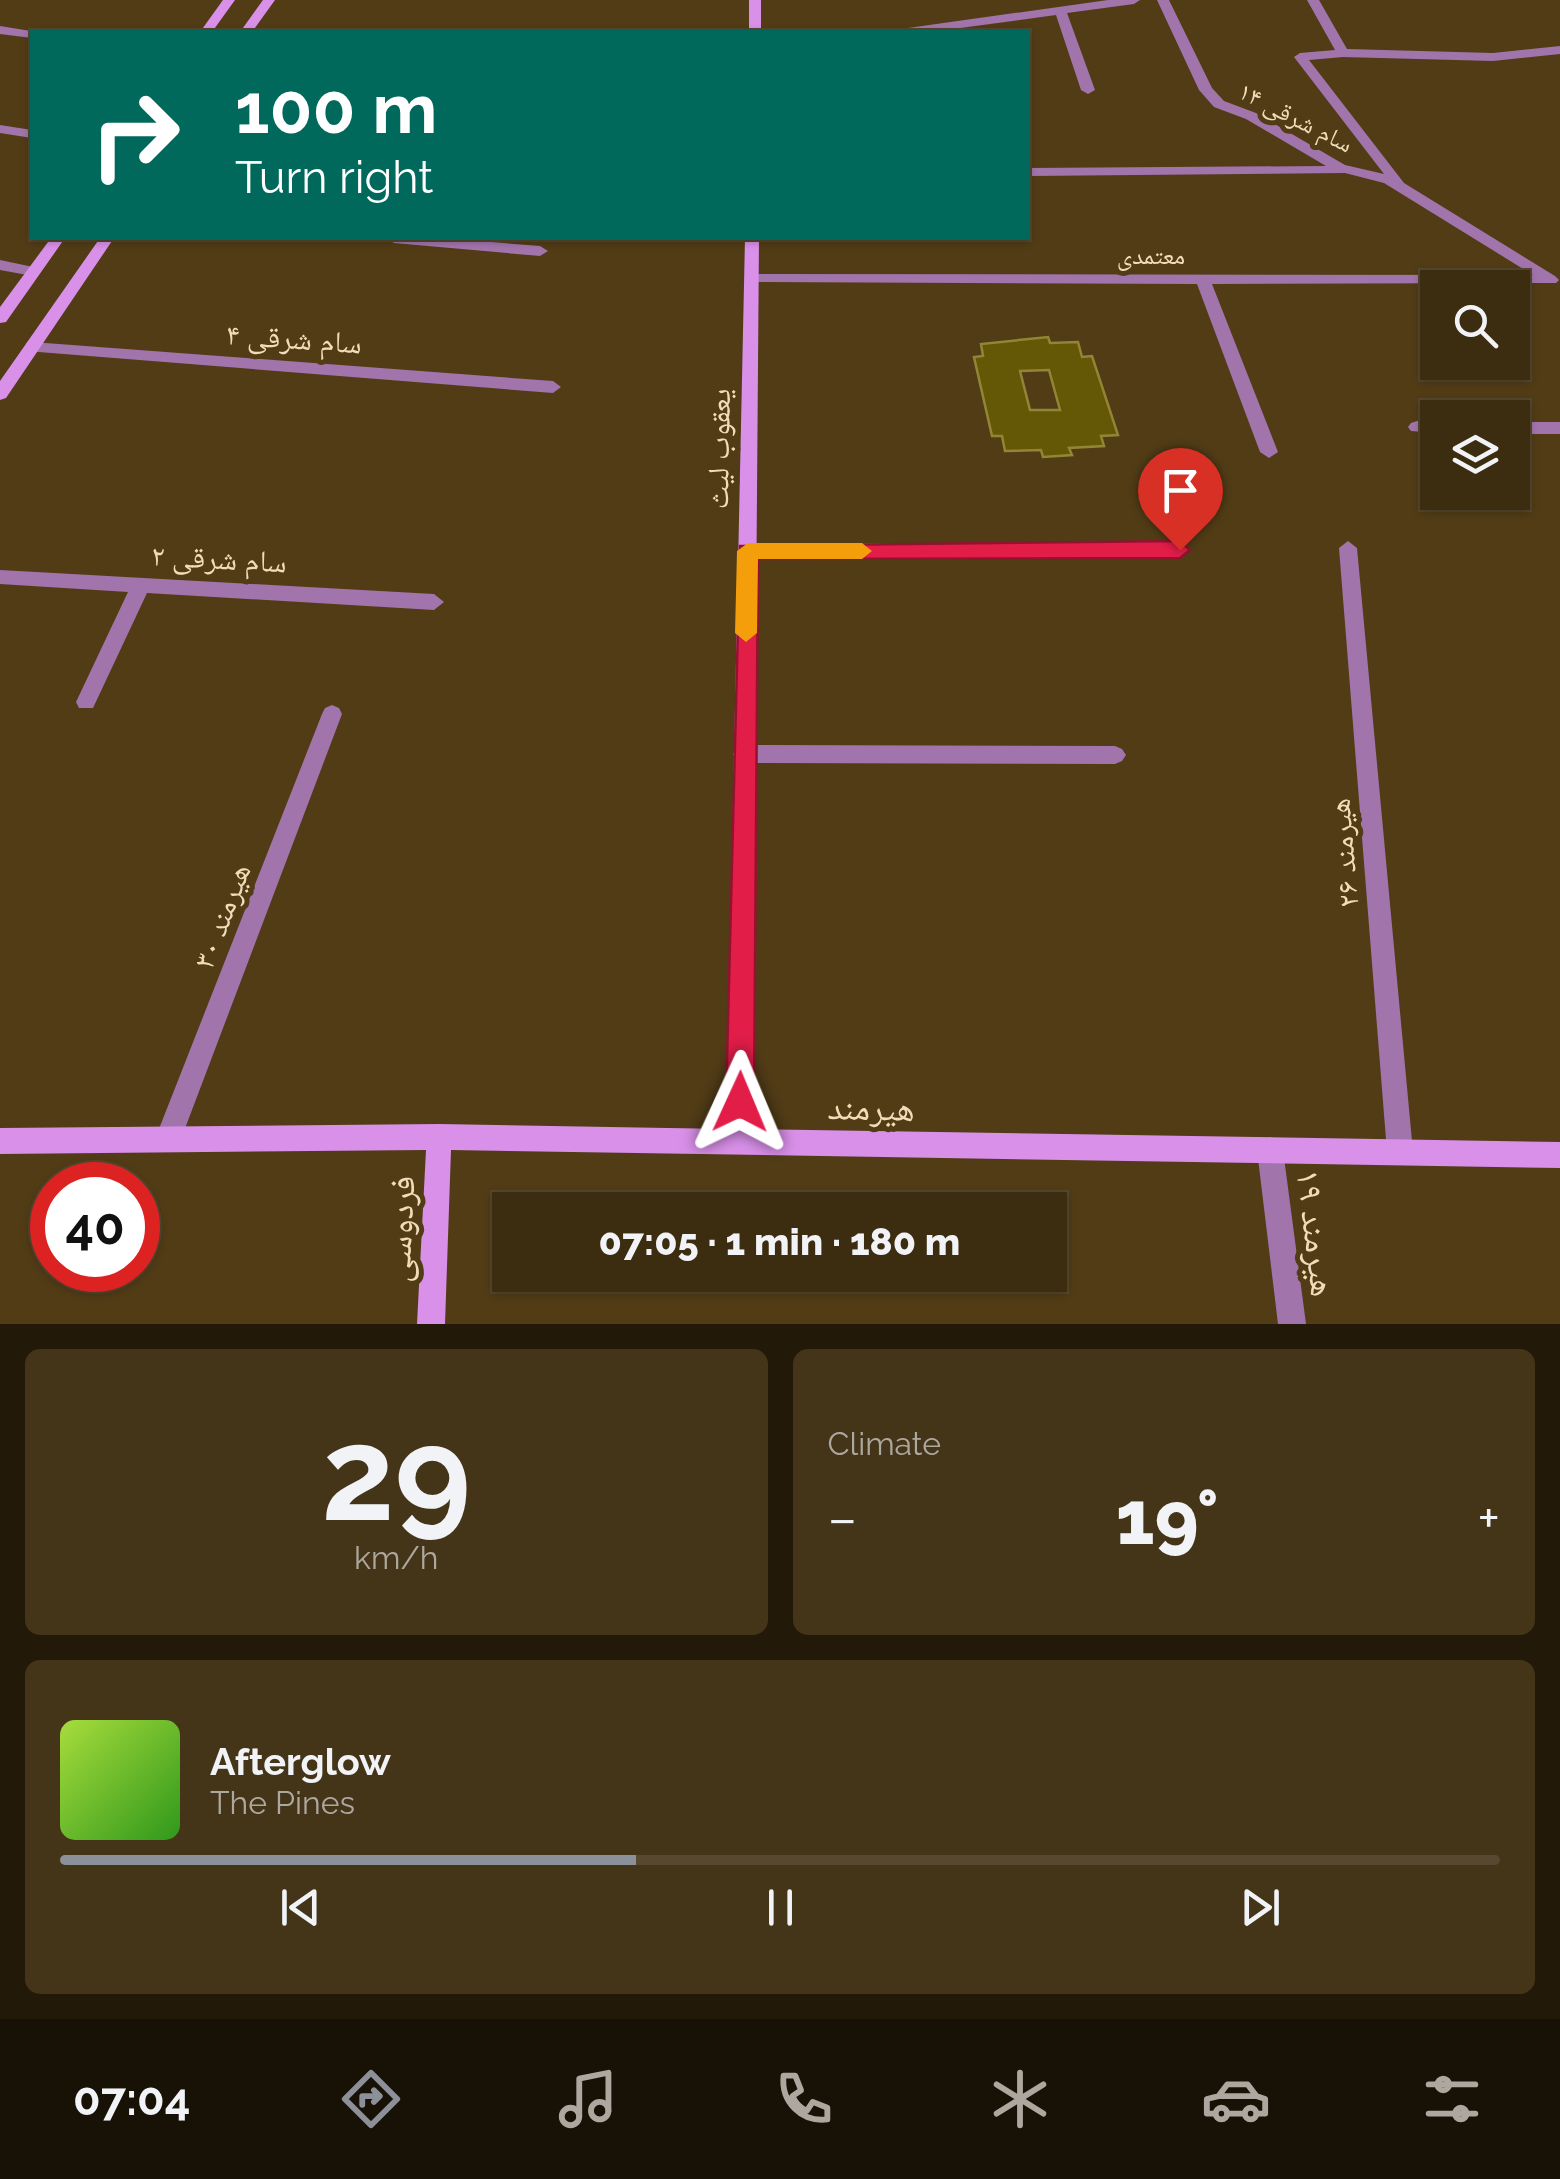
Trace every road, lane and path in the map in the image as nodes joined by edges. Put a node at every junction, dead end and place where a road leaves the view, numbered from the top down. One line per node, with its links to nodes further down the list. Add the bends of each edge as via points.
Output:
1 (229, 0): 9 (street)
2 (268, 0): 10 (street)
3 (755, 0): 11 (street)
4 (1134, 0): 7 (street)
5 (1163, 0): 19 (street, سام شرقی ۱۴, via 1219,104)
6 (1313, 0): 15 (street)
7 (1060, 10): 12 (street); 16 (street)
8 (0, 30): 13 (street)
9 (207, 30)
10 (247, 30)
11 (755, 30)
12 (922, 30)
13 (30, 34)
14 (1560, 50): 15 (street, via 1494,57)
15 (1343, 53): 21 (street, via 1300,57)
16 (1088, 90)
17 (0, 129): 18 (street)
18 (30, 134)
19 (1350, 170): 20 (street); 21 (street, سام شرقی ۱۴)
20 (1030, 172)
21 (1400, 186): 31 (street, سام شرقی ۱۴)
22 (57, 240): 28 (street)
23 (103, 240): 33 (street)
24 (418, 240): 26 (street)
25 (752, 240): 29 (street, یعقوب لیث)
26 (540, 250)
27 (0, 265): 28 (street)
28 (34, 272): 32 (street)
29 (751, 279): 30 (street, معتمدی); 41 (street, یعقوب لیث)
30 (1204, 280): 31 (street, معتمدی); 38 (street)
31 (1556, 283)
32 (0, 318)
33 (32, 346): 34 (street, سام شرقی ۴); 35 (street)
34 (552, 387)
35 (0, 394)
36 (1530, 428): 37 (street)
37 (1560, 428)
38 (1269, 452)
39 (1348, 548): 54 (street, هیرمند ۲۶)
40 (1180, 550): 41 (street)
41 (748, 551): 47 (street, یعقوب لیث)
42 (0, 577): 43 (street, سام شرقی ۲)
43 (142, 585): 44 (street, سام شرقی ۲); 45 (street)
44 (434, 602)
45 (86, 702)
46 (332, 714): 50 (street, هیرمند ۳۰)
47 (744, 754): 48 (street); 51 (street, یعقوب لیث)
48 (1115, 755)
49 (439, 1137): 50 (street, هیرمند); 51 (street, هیرمند); 56 (street, فردوسی)
50 (168, 1139): 52 (street, هیرمند)
51 (740, 1140): 53 (street, هیرمند)
52 (0, 1141)
53 (1270, 1150): 54 (street, هیرمند); 57 (street, هیرمند ۱۹)
54 (1400, 1152): 55 (street, هیرمند)
55 (1560, 1155)
56 (430, 1324)
57 (1292, 1324)

